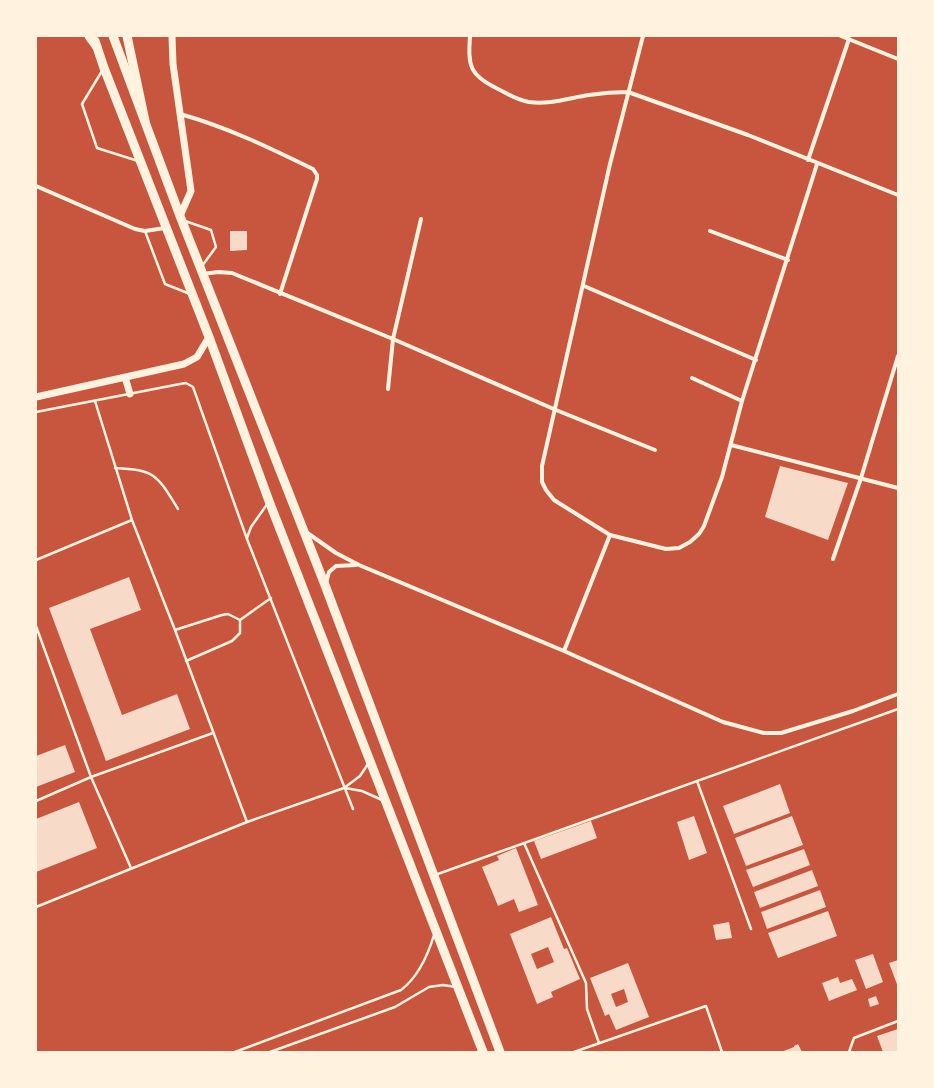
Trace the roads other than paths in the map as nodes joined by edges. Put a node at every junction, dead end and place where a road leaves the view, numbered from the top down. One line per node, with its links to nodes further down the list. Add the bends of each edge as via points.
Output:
1 (89, 36): 10 (highway)
2 (93, 36): 10 (highway)
3 (114, 36): 15 (highway)
4 (127, 36): 15 (highway)
5 (172, 36): 14 (main road, via 172,64)
6 (470, 36): 13 (street, via 469,57 476,76 488,85 520,100 555,101 611,92)
7 (643, 36): 13 (street)
8 (841, 36): 9 (street)
9 (849, 40): 11 (street); 16 (street)
10 (97, 47): 12 (highway)
11 (898, 59)
12 (104, 68): 17 (highway); 17 (lane, via 82,104 97,148)
13 (628, 92): 16 (street, via 748,135); 28 (street)
14 (180, 114): 21 (main road, via 191,191); 29 (street, via 238,133 316,172 317,179)
15 (145, 121): 21 (highway)
16 (808, 160): 18 (street)
17 (140, 162): 23 (highway)
18 (817, 164): 20 (street); 26 (street)
19 (36, 186): 24 (street)
20 (898, 195)
21 (180, 218): 27 (highway); 27 (lane, via 211,230 216,247)
22 (421, 219): 32 (street)
23 (166, 228): 24 (street); 30 (highway)
24 (145, 231): 30 (lane, via 165,284)
25 (710, 231): 26 (street)
26 (788, 260): 34 (street)
27 (202, 271): 29 (street, via 232,273); 52 (highway)
28 (584, 286): 34 (street); 42 (street)
29 (280, 294): 32 (street)
30 (192, 295): 31 (highway)
31 (209, 337): 35 (main road, via 191,361); 49 (highway)
32 (393, 339): 37 (street); 42 (street)
33 (898, 356): 47 (street)
34 (756, 360): 41 (street)
35 (125, 377): 38 (main road); 39 (main road)
36 (692, 378): 41 (street)
37 (388, 389)
38 (130, 394): 40 (lane); 54 (lane, via 186,383 193,387)
39 (36, 397)
40 (95, 401): 43 (lane); 46 (lane)
41 (742, 401): 44 (street)
42 (556, 410): 45 (street); 53 (street, via 542,466 542,482 554,500)
43 (36, 412)
44 (731, 445): 47 (street); 53 (street, via 704,526 690,542 678,548 666,549)
45 (655, 450)
46 (115, 468): 50 (lane, via 140,470 154,476); 51 (lane)
47 (861, 478): 48 (street); 55 (street)
48 (898, 488)
49 (269, 501): 54 (lane, via 251,527); 68 (highway)
50 (178, 509)
51 (132, 520): 56 (lane); 62 (lane)
52 (304, 530): 57 (street, via 325,546); 58 (highway)
53 (610, 535): 63 (street)
54 (247, 539): 59 (lane)
55 (833, 558)
56 (36, 560)
57 (359, 565): 58 (street, via 336,566 329,572); 63 (street)
58 (325, 585): 78 (highway)
59 (271, 598): 60 (lane); 71 (lane)
60 (240, 620): 62 (lane, via 228,614); 64 (lane, via 240,633 232,641)
61 (36, 626): 69 (lane)
62 (175, 630): 64 (lane)
63 (564, 651): 65 (street, via 723,722 764,733 781,733)
64 (186, 661): 67 (lane)
65 (898, 694)
66 (898, 709): 70 (lane)
67 (213, 733): 69 (lane); 75 (lane)
68 (370, 760): 71 (lane, via 360,776); 73 (highway)
69 (91, 777): 72 (lane); 77 (lane)
70 (697, 781): 76 (lane); 80 (lane)
71 (344, 788): 73 (lane, via 366,793); 74 (lane); 75 (lane)
72 (36, 801)
73 (386, 802): 81 (highway)
74 (354, 809)
75 (247, 822): 77 (lane)
76 (524, 843): 78 (lane); 84 (lane, via 586,983 587,1009)
77 (131, 868): 79 (lane)
78 (435, 875): 88 (highway)
79 (36, 908)
80 (751, 929)
81 (436, 930): 82 (highway); 85 (lane, via 422,964 401,990)
82 (458, 988): 86 (lane, via 444,985 429,987 395,1007); 87 (highway)
83 (898, 1021): 91 (lane, via 854,1038)
84 (599, 1043): 89 (lane); 90 (lane, via 706,1006)
85 (235, 1052)
86 (270, 1052)
87 (483, 1052)
88 (500, 1052)
89 (574, 1052)
90 (722, 1052)
91 (849, 1052)

